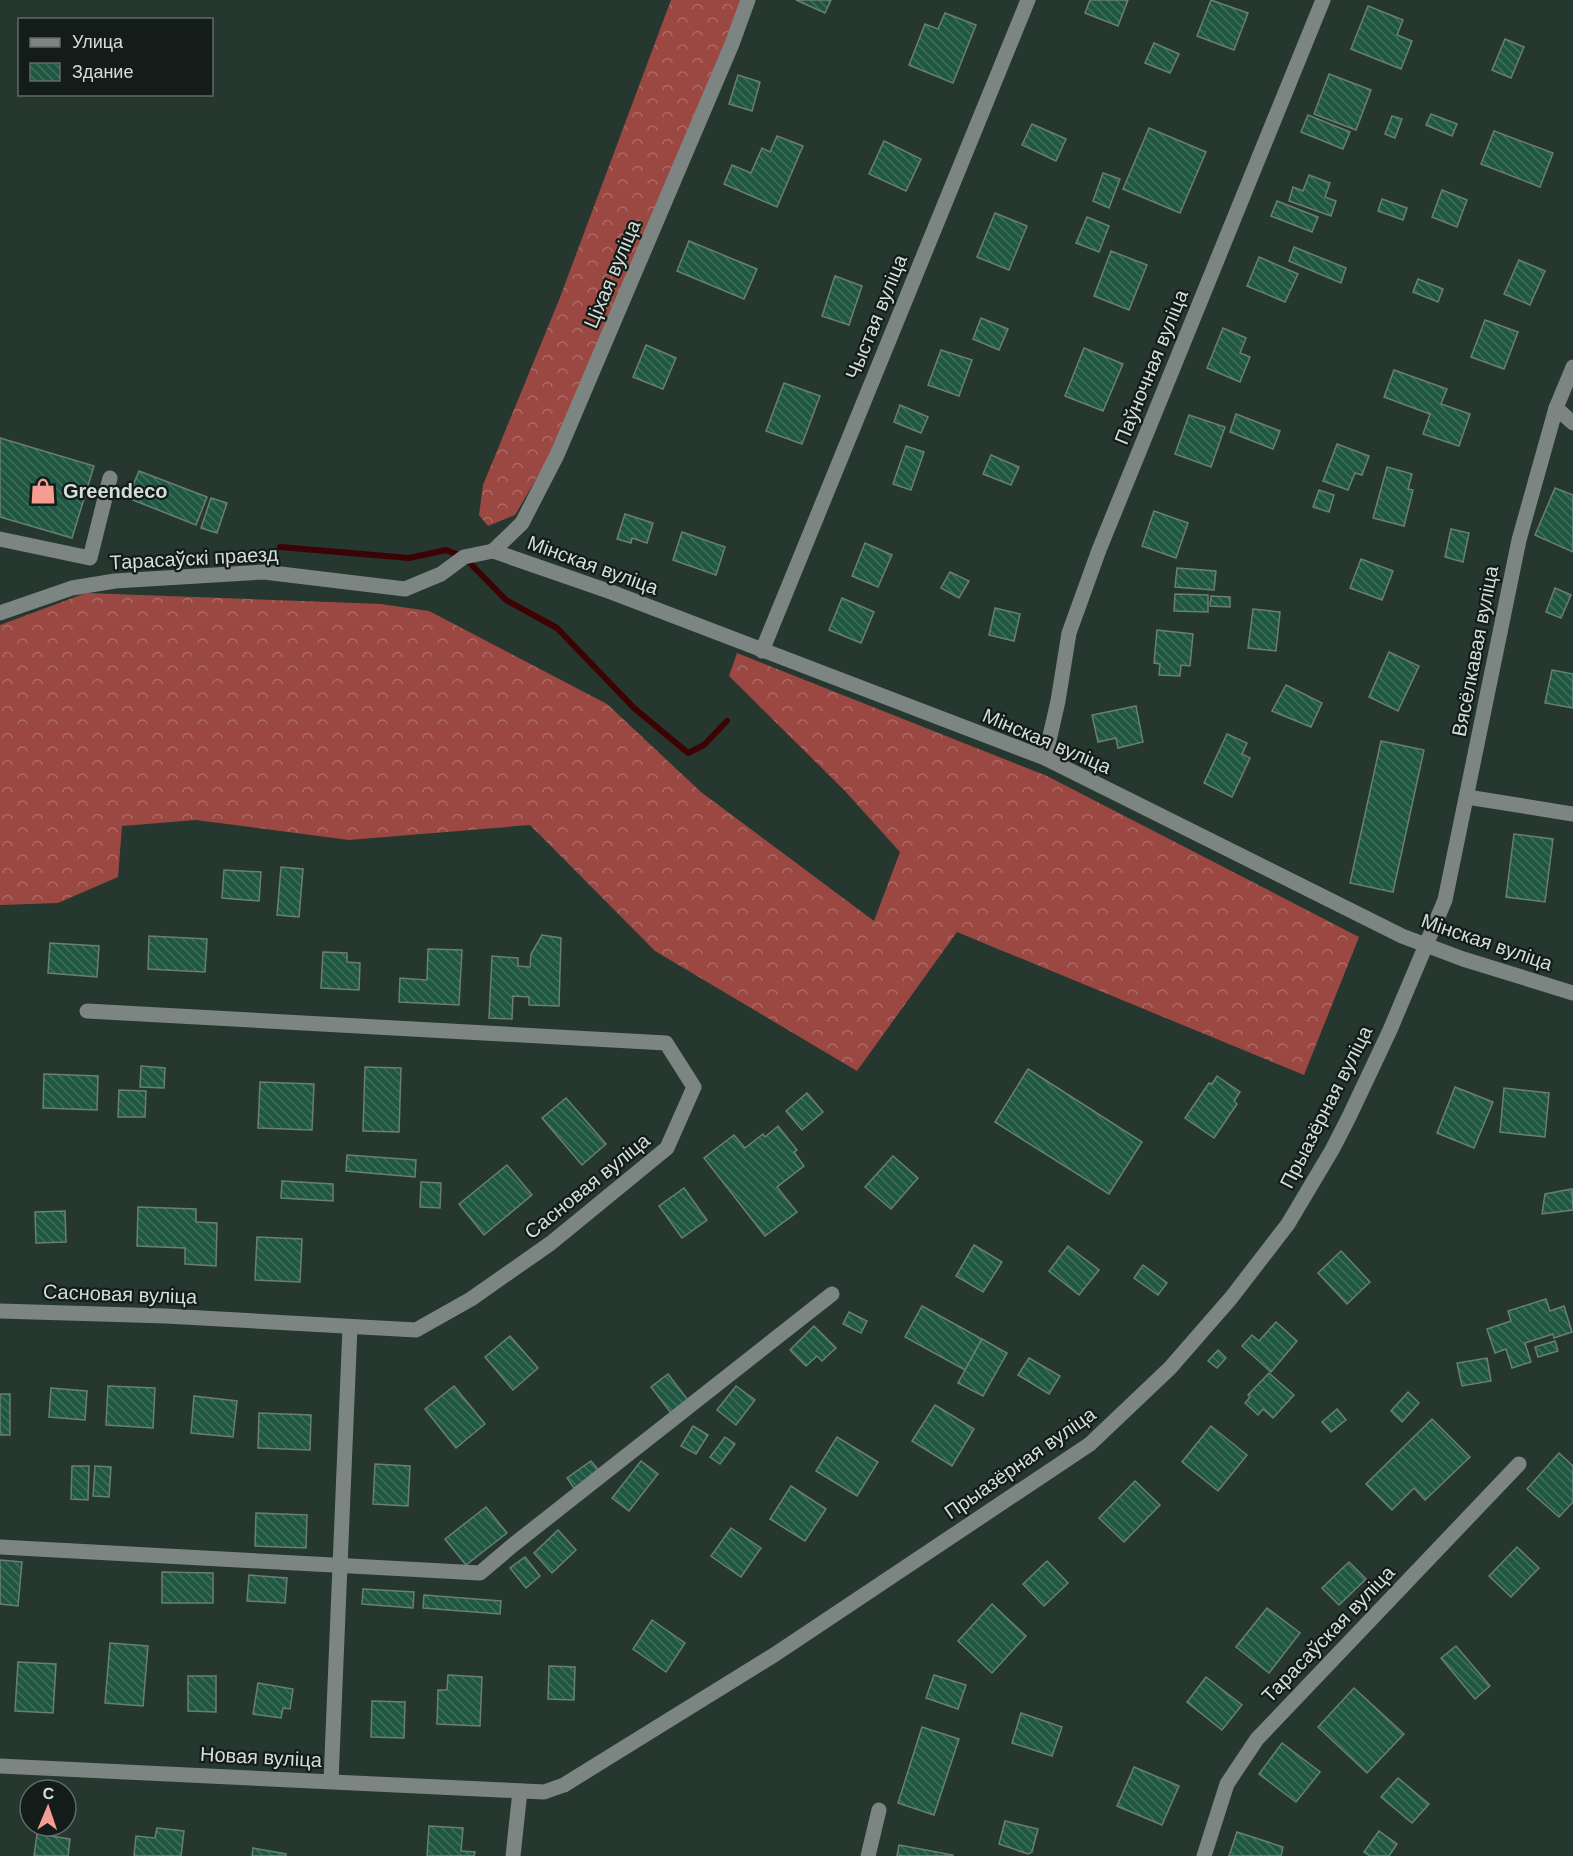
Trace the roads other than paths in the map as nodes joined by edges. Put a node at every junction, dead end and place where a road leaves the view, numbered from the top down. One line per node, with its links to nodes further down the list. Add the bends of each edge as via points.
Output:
1 (748, 0): 9 (street, Ціхая вуліца, via 557,455 522,523)
2 (1028, 0): 11 (street, Чыстая вуліца)
3 (1323, 0): 12 (street, Паўночная вуліца, via 1099,550 1069,633)
4 (1573, 368): 5 (street, Вясёлкавая вуліца)
5 (1556, 408): 6 (street); 13 (street, Вясёлкавая вуліца, via 1519,540)
6 (1573, 423)
7 (110, 478): 8 (street, via 90,558)
8 (0, 540)
9 (494, 551): 10 (street, Тарасаўскі праезд, via 464,557 441,574 405,589 264,572 115,581 72,588); 11 (street, Мінская вуліца)
10 (0, 613)
11 (762, 651): 12 (street, Мінская вуліца)
12 (1044, 758): 15 (street, Мінская вуліца)
13 (1467, 797): 14 (street); 15 (street, Вясёлкавая вуліца, via 1448,890)
14 (1573, 814)
15 (1426, 946): 16 (street, Мінская вуліца); 26 (street, Прыазёрная вуліца, via 1349,1117 1288,1224 1232,1298 1170,1368 1090,1444 783,1648 564,1785 544,1792)
16 (1573, 993)
17 (87, 1011): 20 (street, Сасновая вуліца, via 666,1043 694,1087 668,1148 551,1243 471,1299 416,1330)
18 (832, 1294): 23 (street, via 480,1573)
19 (0, 1311): 20 (street, Сасновая вуліца)
20 (350, 1327): 23 (street)
21 (1520, 1464): 30 (street, Тарасаўская вуліца, via 1257,1739 1227,1784)
22 (0, 1547): 23 (street)
23 (340, 1566): 25 (street)
24 (0, 1766): 25 (street, Новая вуліца)
25 (331, 1781): 26 (street, Новая вуліца)
26 (520, 1791): 28 (street)
27 (879, 1810): 29 (street)
28 (513, 1856)
29 (868, 1856)
30 (1204, 1856)

